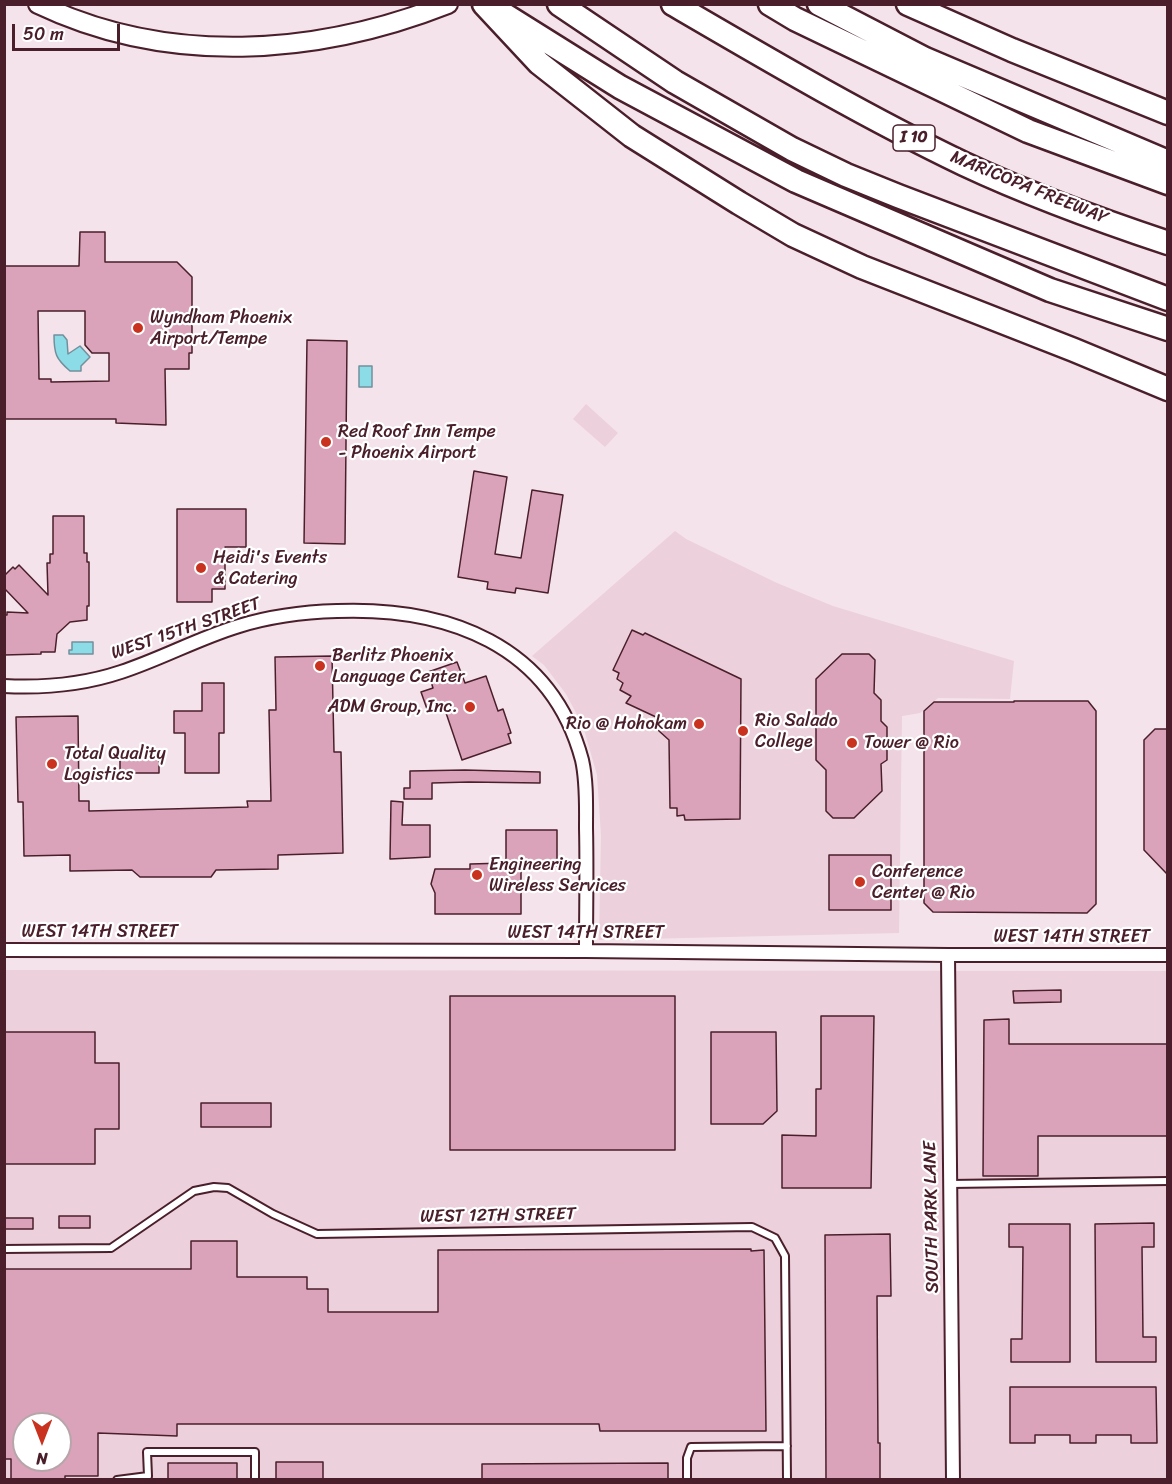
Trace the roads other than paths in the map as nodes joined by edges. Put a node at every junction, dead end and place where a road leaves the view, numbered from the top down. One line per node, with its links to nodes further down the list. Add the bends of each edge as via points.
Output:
1 (38, 4): 2 (main road, via 133,37 246,48 372,30)
2 (448, 4)
3 (484, 4): 16 (highway, via 539,63 632,136 793,235 862,267)
4 (489, 4): 15 (highway, via 620,87 795,181 1050,290)
5 (560, 4): 14 (highway, via 675,82 792,149 898,196)
6 (673, 4): 13 (highway, MARICOPA FREEWAY / I 10, via 826,94 965,164)
7 (770, 4): 12 (highway, via 1028,131)
8 (819, 4): 11 (highway, via 925,59)
9 (908, 4): 10 (highway)
10 (1167, 113)
11 (1167, 162)
12 (1167, 183)
13 (1167, 243)
14 (1167, 299)
15 (1167, 329)
16 (1167, 389)
17 (4, 686): 19 (street, WEST 15TH STREET, via 54,685 119,673 239,626 307,612 397,612 470,630 514,656 540,681 574,734 586,793)
18 (4, 950): 19 (street, WEST 14TH STREET)
19 (586, 951): 20 (street, WEST 14TH STREET)
20 (948, 955): 21 (street, WEST 14TH STREET); 23 (street, SOUTH PARK LANE)
21 (1167, 955)
22 (1167, 1181): 23 (lane)
23 (950, 1184): 30 (street, SOUTH PARK LANE)
24 (4, 1249): 25 (lane, WEST 12TH STREET, via 111,1248 194,1191 214,1187 228,1188 317,1234 752,1227 775,1238 785,1257)
25 (787, 1446): 28 (lane, via 691,1447); 29 (lane, WEST 12TH STREET)
26 (117, 1479): 27 (lane, via 148,1476 147,1452 255,1452)
27 (255, 1479)
28 (687, 1479)
29 (787, 1479)
30 (952, 1479)

